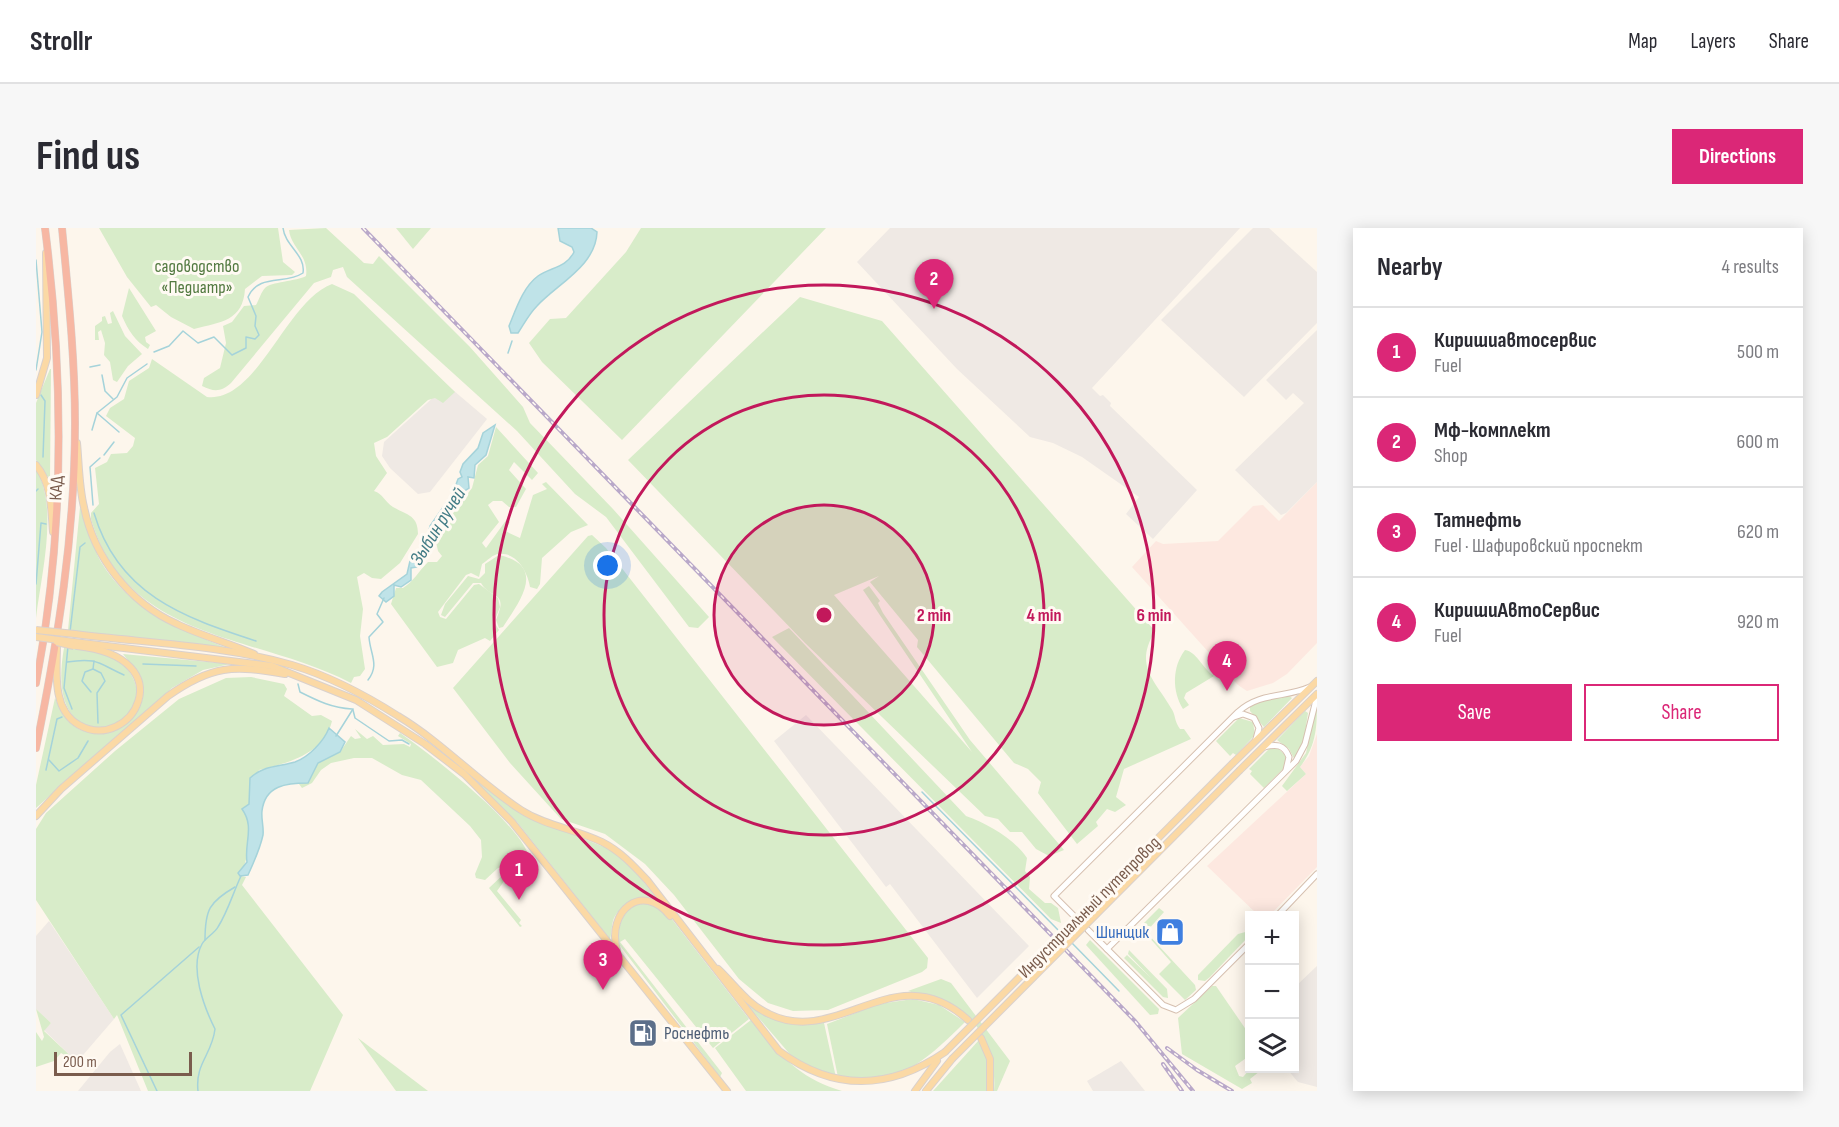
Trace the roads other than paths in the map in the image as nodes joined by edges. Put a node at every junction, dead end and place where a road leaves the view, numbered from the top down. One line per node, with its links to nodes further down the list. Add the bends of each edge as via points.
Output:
1 (45, 228): 3 (highway, КАД)
2 (62, 228): 5 (highway, КАД)
3 (47, 241): 4 (main road, via 47,358); 7 (highway, КАД, via 60,389)
4 (36, 394)
5 (75, 425): 11 (highway, КАД, via 67,563); 12 (main road, via 84,507 98,547 114,574 143,603 167,619)
6 (36, 465): 7 (main road, via 49,491)
7 (54, 538): 14 (highway, КАД)
8 (36, 630): 10 (main road, bridge)
9 (36, 637): 10 (main road, bridge)
10 (74, 641): 11 (main road, via 110,652 132,668 140,684 140,696 132,714 118,726 93,730 68,716 58,695); 12 (main road); 13 (main road, via 248,662)
11 (57, 644): 19 (highway, КАД)
12 (263, 658): 26 (main road, via 322,676 376,702 431,738 523,811 611,847 647,880)
13 (298, 676): 22 (main road, via 243,668 205,673 168,696); 30 (main road, via 356,700 464,774 512,822)
14 (36, 683)
15 (1314, 683): 17 (street, via 1298,692 1249,701); 18 (main road, Индустриальный путепровод)
16 (1317, 695): 20 (main road, Индустриальный путепровод); 21 (street, via 1302,753)
17 (1232, 718): 18 (street, via 1243,714 1254,718 1259,728); 25 (street, via 1054,896)
18 (1255, 741): 34 (main road, Индустриальный путепровод, bridge)
19 (36, 748)
20 (1262, 748): 21 (street, via 1283,747 1289,757); 39 (main road, Индустриальный путепровод, bridge, via 952,1059)
21 (1285, 773): 29 (street)
22 (36, 816)
23 (1317, 874): 24 (street)
24 (1281, 911)
25 (1073, 915)
26 (683, 926): 30 (main road, via 654,903 633,904 622,911 615,923); 31 (main road)
27 (1088, 930): 29 (street)
28 (1245, 948): 29 (street, via 1181,1009 1167,1008)
29 (1107, 949)
30 (619, 954): 37 (main road)
31 (713, 965): 32 (main road, via 753,1005 769,1015 794,1022 823,1020 903,996 940,1002); 35 (main road, via 779,1051 799,1070)
32 (968, 1020)
33 (981, 1038): 40 (main road, via 990,1059)
34 (945, 1052): 36 (main road, via 913,1075); 38 (main road)
35 (825, 1083)
36 (876, 1089)
37 (727, 1091)
38 (915, 1091)
39 (926, 1091)
40 (990, 1091)

